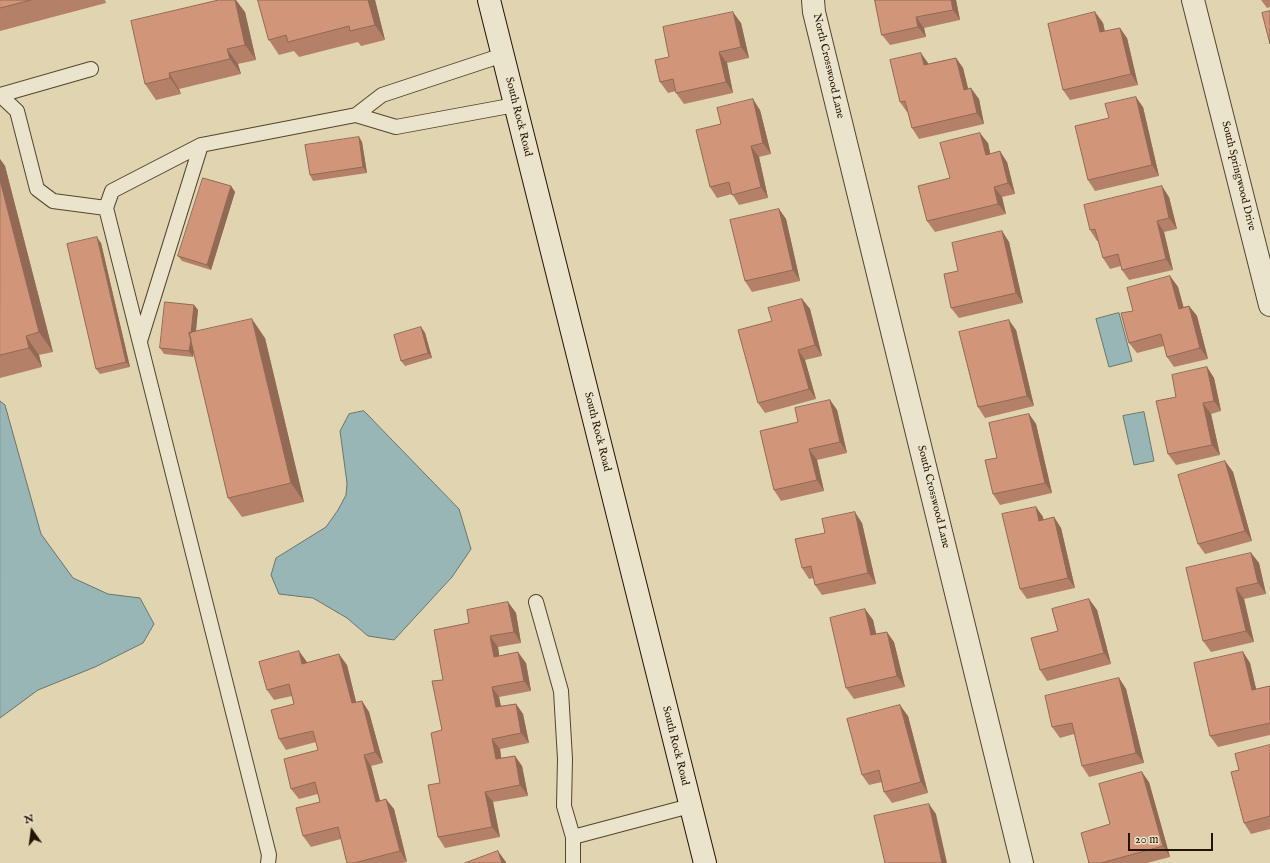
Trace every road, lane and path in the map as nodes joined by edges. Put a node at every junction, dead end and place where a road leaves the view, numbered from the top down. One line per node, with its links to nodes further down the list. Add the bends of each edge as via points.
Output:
1 (489, 0): 4 (street, South Rock Road)
2 (814, 0): 9 (street, North Crosswood Lane, via 814,12)
3 (1193, 0): 12 (street, South Springwood Drive)
4 (503, 55): 7 (street, South Rock Road); 8 (lane, via 382,95)
5 (91, 69): 6 (lane)
6 (0, 95): 11 (lane, via 17,111 37,189 53,201)
7 (515, 105): 8 (lane, via 396,126); 15 (street, South Rock Road)
8 (356, 115): 10 (lane)
9 (843, 131): 20 (street, South Crosswood Lane)
10 (200, 145): 11 (lane, via 112,191); 13 (lane)
11 (106, 208): 13 (lane)
12 (1270, 305)
13 (140, 341): 17 (lane, via 269,855)
14 (536, 602): 16 (lane, via 561,691 564,806)
15 (690, 806): 16 (lane); 19 (street, South Rock Road)
16 (573, 837): 18 (lane)
17 (268, 863)
18 (573, 863)
19 (705, 863)
20 (1022, 863)

